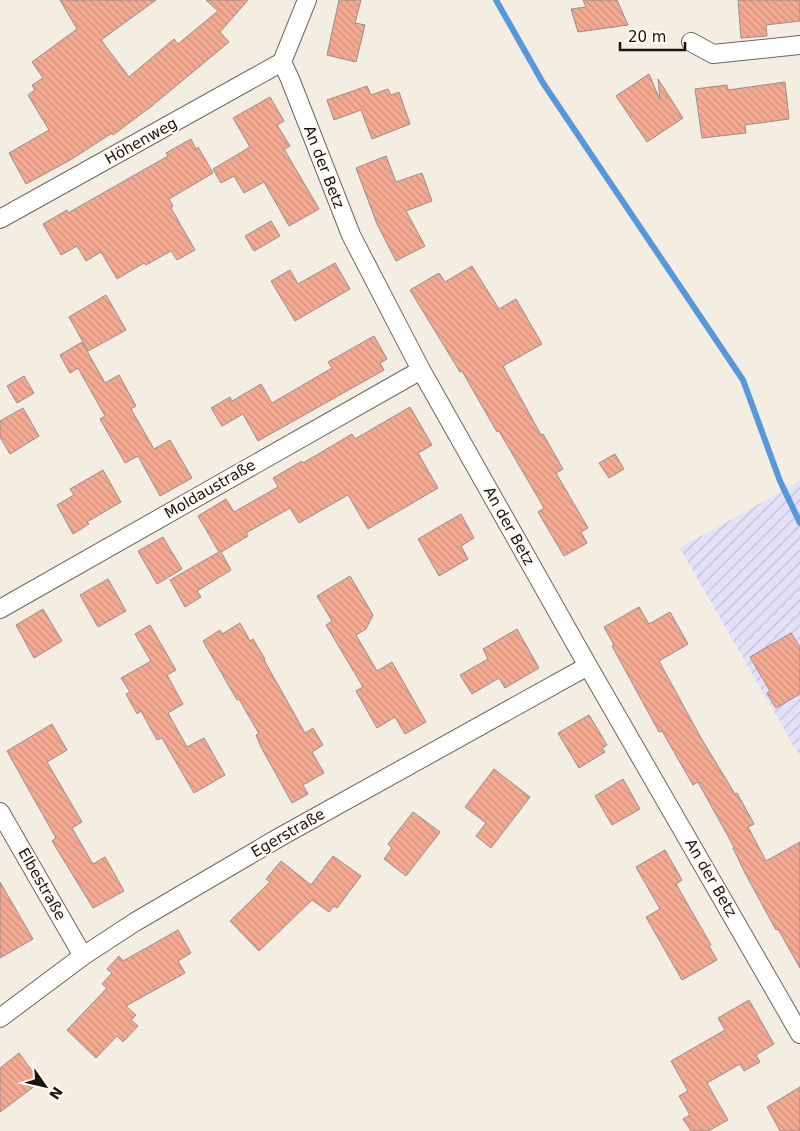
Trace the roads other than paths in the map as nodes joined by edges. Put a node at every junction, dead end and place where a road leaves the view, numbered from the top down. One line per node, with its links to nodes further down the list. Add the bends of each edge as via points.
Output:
1 (307, 0): 4 (street)
2 (691, 42): 3 (street, via 713,54)
3 (800, 45)
4 (282, 62): 5 (street, Höhenweg); 6 (street, An der Betz, via 351,235)
5 (0, 219)
6 (421, 370): 7 (street, Moldaustraße); 8 (street, An der Betz)
7 (0, 609)
8 (588, 666): 10 (street, Egerstraße, via 280,837 134,922); 12 (street, An der Betz)
9 (0, 812): 10 (street, Elbestraße)
10 (83, 956): 11 (street, Egerstraße)
11 (0, 1018)
12 (800, 1034)

